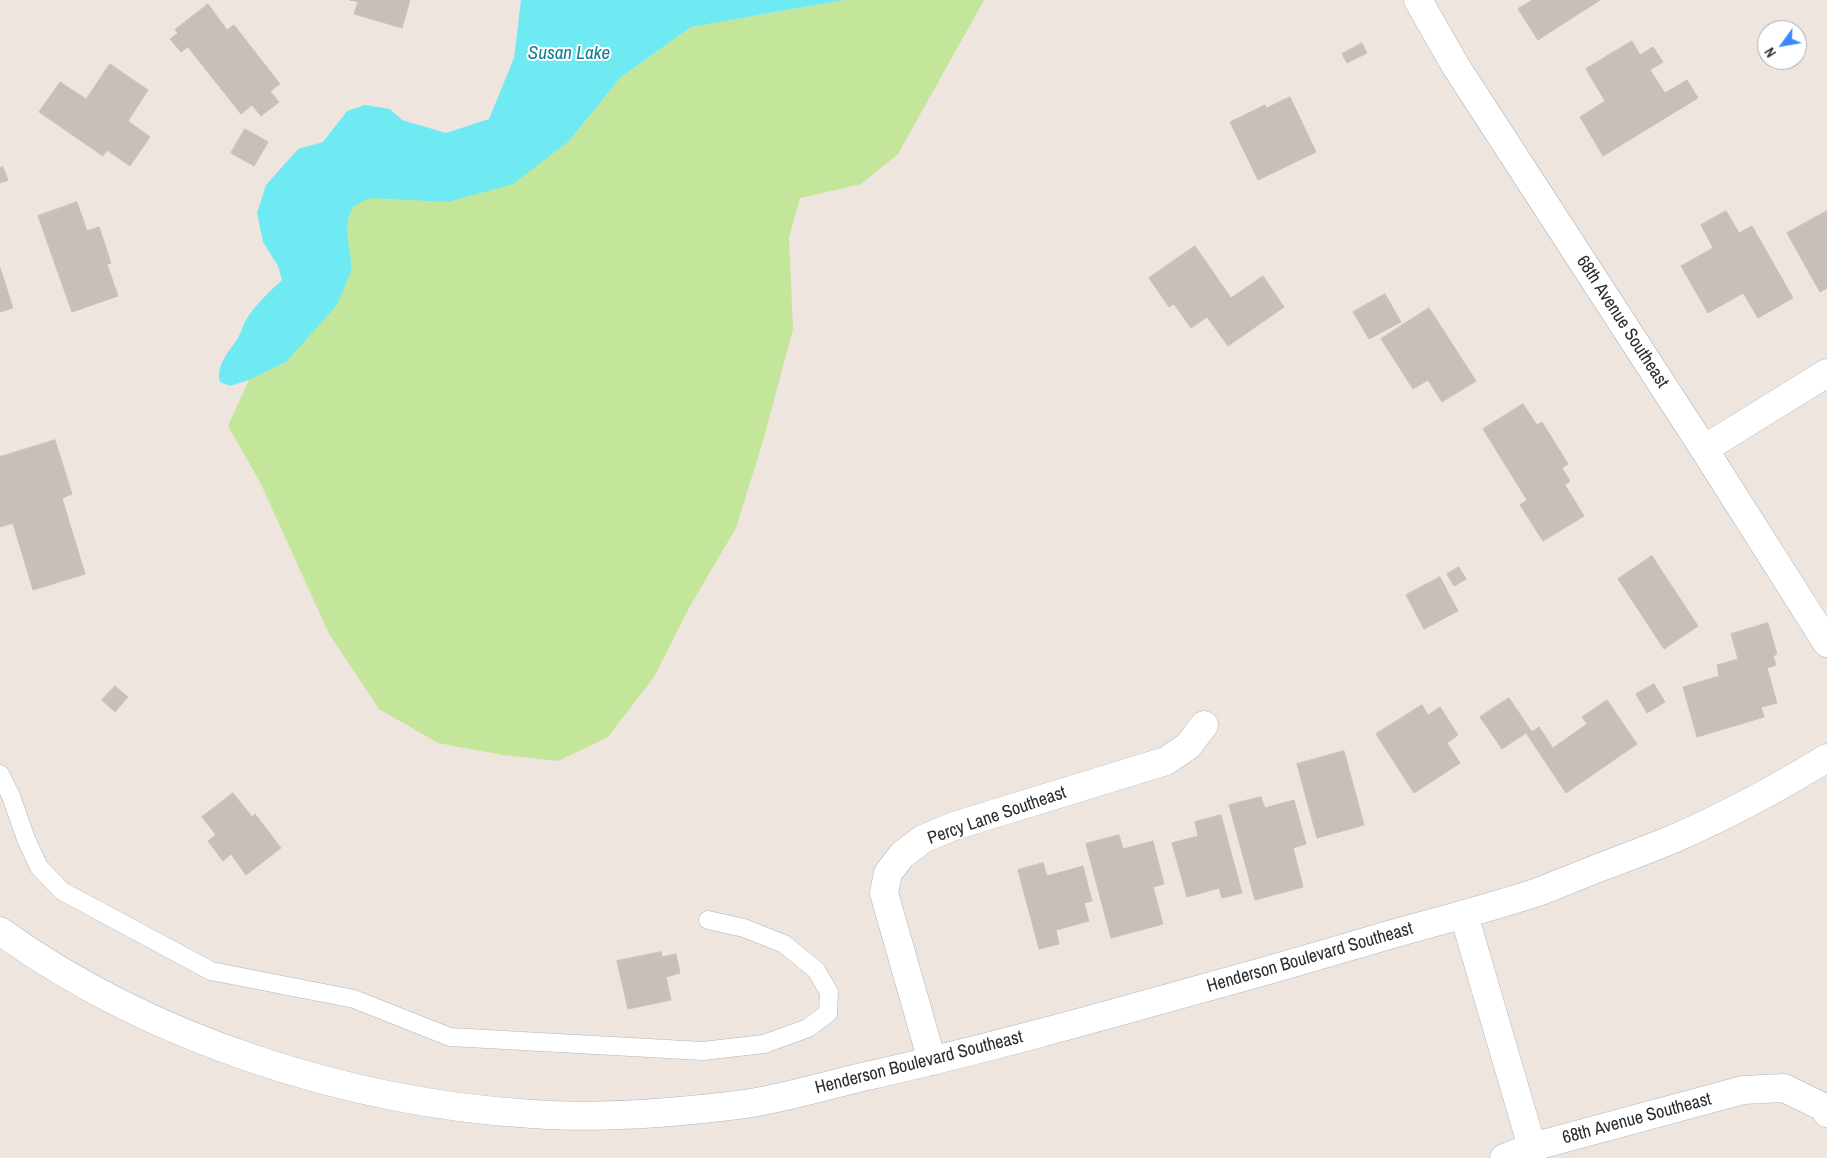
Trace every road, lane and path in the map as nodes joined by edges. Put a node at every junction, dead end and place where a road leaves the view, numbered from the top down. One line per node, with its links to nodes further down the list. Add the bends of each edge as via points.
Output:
1 (1418, 0): 3 (street, 68th Avenue Southeast, via 1456,65)
2 (1827, 373): 3 (street)
3 (1704, 449): 4 (street, 68th Avenue Southeast)
4 (1827, 643)
5 (1204, 725): 11 (street, Percy Lane Southeast, via 1188,746 1166,761 954,826 923,839 902,855 888,873 884,893)
6 (1827, 758): 8 (street, Henderson Boulevard Southeast, via 1674,838 1537,892)
7 (0, 774): 9 (lane, via 12,796 39,867 62,891 211,971 354,998 450,1037 702,1051 764,1044 808,1028 828,1013 829,992 816,970 784,944 744,928)
8 (1464, 915): 11 (street, Henderson Boulevard Southeast); 13 (street)
9 (708, 920)
10 (0, 931): 11 (street, Henderson Boulevard Southeast, via 71,977 196,1038 329,1081 467,1108 545,1115 679,1111 749,1103)
11 (932, 1061)
12 (1827, 1113): 13 (street, 68th Avenue Southeast, via 1823,1107 1784,1088 1743,1090)
13 (1532, 1147): 14 (street, 68th Avenue Southeast)
14 (1504, 1158)

